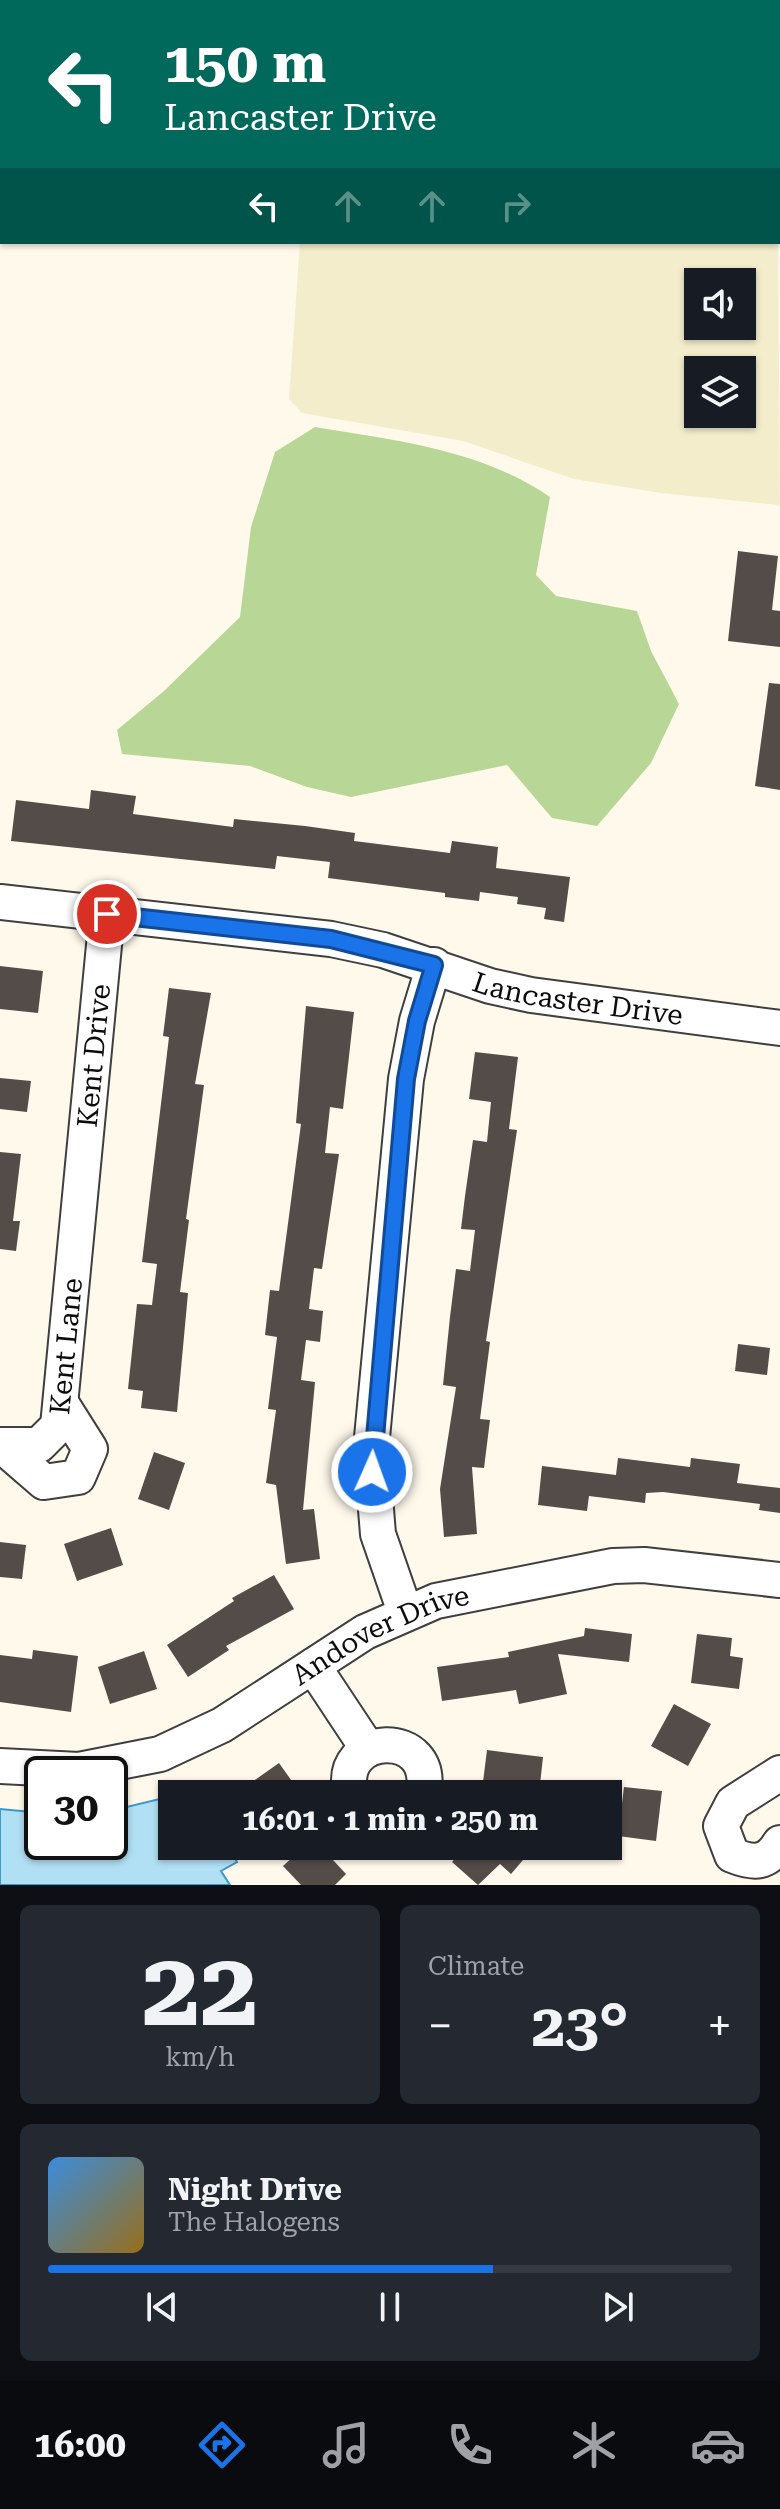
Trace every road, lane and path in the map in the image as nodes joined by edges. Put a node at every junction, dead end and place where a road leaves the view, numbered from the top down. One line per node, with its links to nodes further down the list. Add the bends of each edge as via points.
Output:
1 (0, 902): 2 (street, Lancaster Drive)
2 (107, 914): 3 (street, Lancaster Drive, via 331,939); 5 (street, Kent Drive)
3 (434, 965): 4 (street, Lancaster Drive, via 531,995); 9 (street, via 406,1079 371,1448 378,1534)
4 (780, 1028)
5 (80, 1199): 6 (street, Kent Lane)
6 (61, 1403): 7 (street, Kent Lane, via 58,1426 39,1445); 7 (street, via 90,1449 78,1477 44,1482)
7 (1, 1445)
8 (780, 1580): 9 (street, Andover Drive, via 613,1566 436,1601)
9 (405, 1612): 10 (street, Andover Drive)
10 (313, 1666): 11 (street); 12 (street, Andover Drive, via 222,1725 160,1754 79,1770)
11 (368, 1749): 14 (street, via 353,1765); 15 (street, via 397,1745 415,1755)
12 (0, 1766)
13 (780, 1773): 16 (street, via 733,1803 721,1826 732,1855 744,1860 761,1862)
14 (349, 1780)
15 (424, 1780)
16 (780, 1843)

